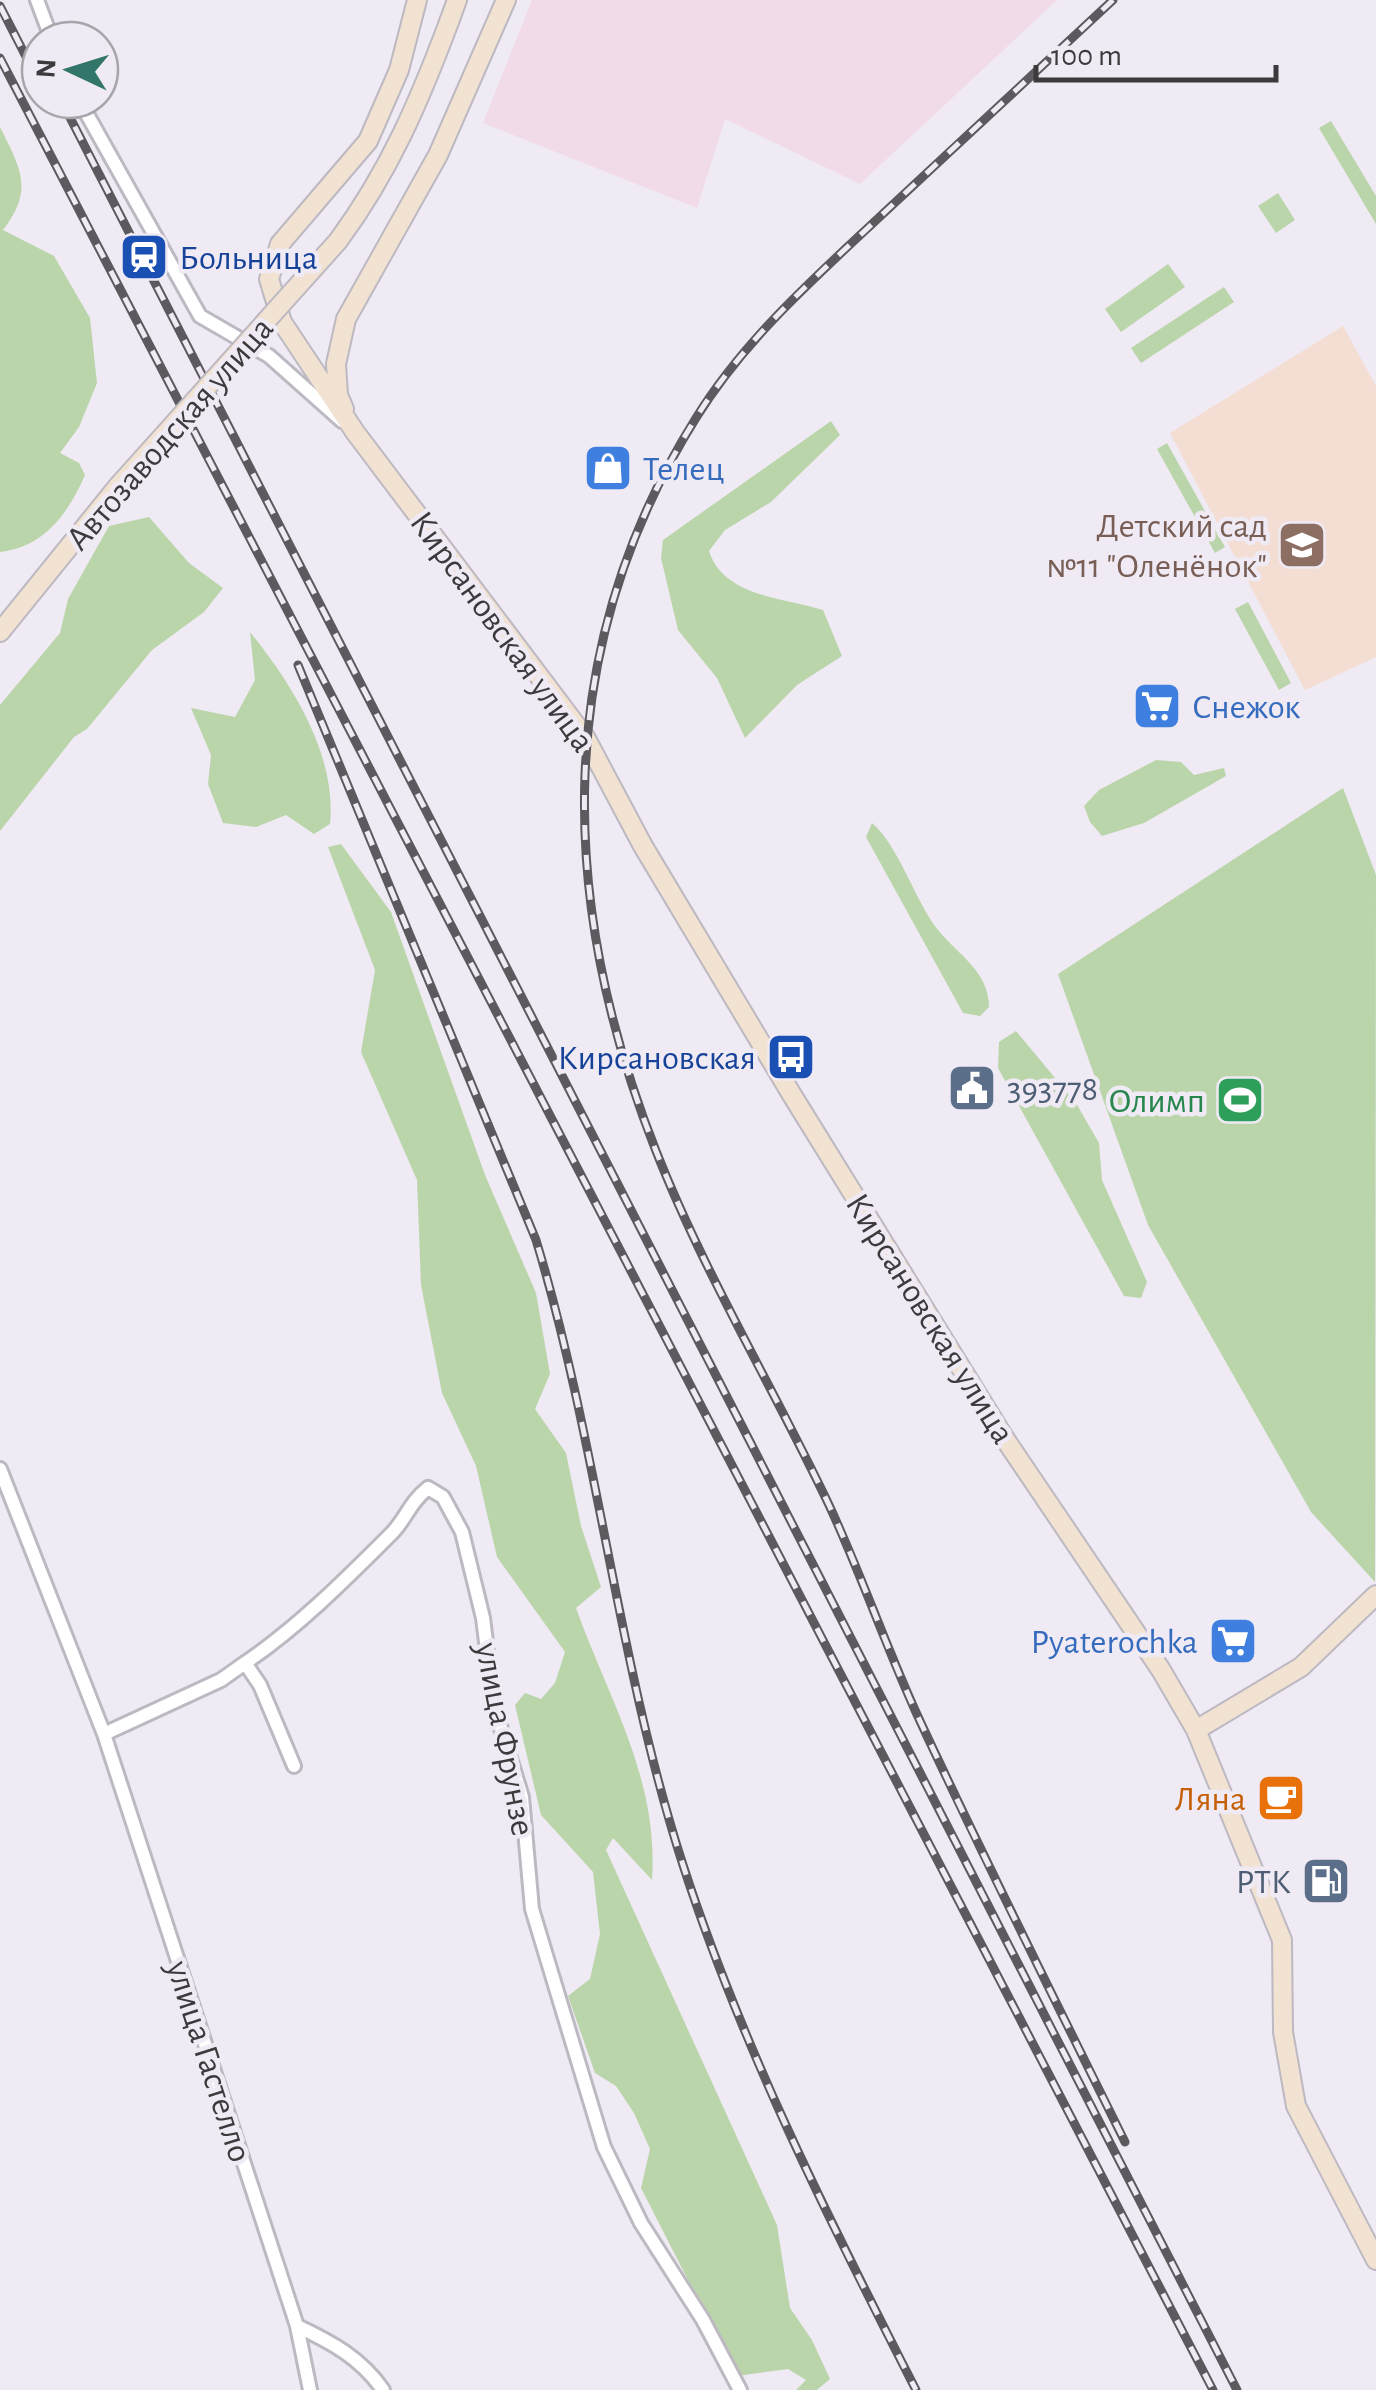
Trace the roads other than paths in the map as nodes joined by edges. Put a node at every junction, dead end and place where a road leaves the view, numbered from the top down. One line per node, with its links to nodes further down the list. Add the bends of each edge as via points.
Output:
1 (418, 0): 5 (main road, via 399,70 368,141 280,244 268,278 282,322)
2 (457, 0): 6 (main road, Автозаводская улица, bridge, via 415,114 365,205 119,485)
3 (506, 0): 5 (main road, via 438,155 346,320 338,395)
4 (90, 120): 5 (street, via 200,316 269,356)
5 (355, 432): 10 (main road, Кирсановская улица, via 585,736 802,1111)
6 (0, 632)
7 (0, 1469): 11 (street, улица Гастелло)
8 (1376, 1595): 10 (main road, via 1301,1668)
9 (244, 1664): 11 (street); 12 (street, via 260,1685); 17 (street, улица Фрунзе, via 394,1532 407,1504 428,1488 443,1497 462,1532 483,1618 494,1706 522,1797 532,1909 604,2147)
10 (1196, 1730): 13 (main road, Кирсановская улица, via 1282,1940 1283,2032 1296,2106)
11 (104, 1734): 14 (street, улица Гастелло)
12 (294, 1766)
13 (1376, 2260)
14 (296, 2326): 15 (street, улица Гастелло); 16 (street, via 335,2344)
15 (310, 2390)
16 (383, 2390)
17 (740, 2390)

